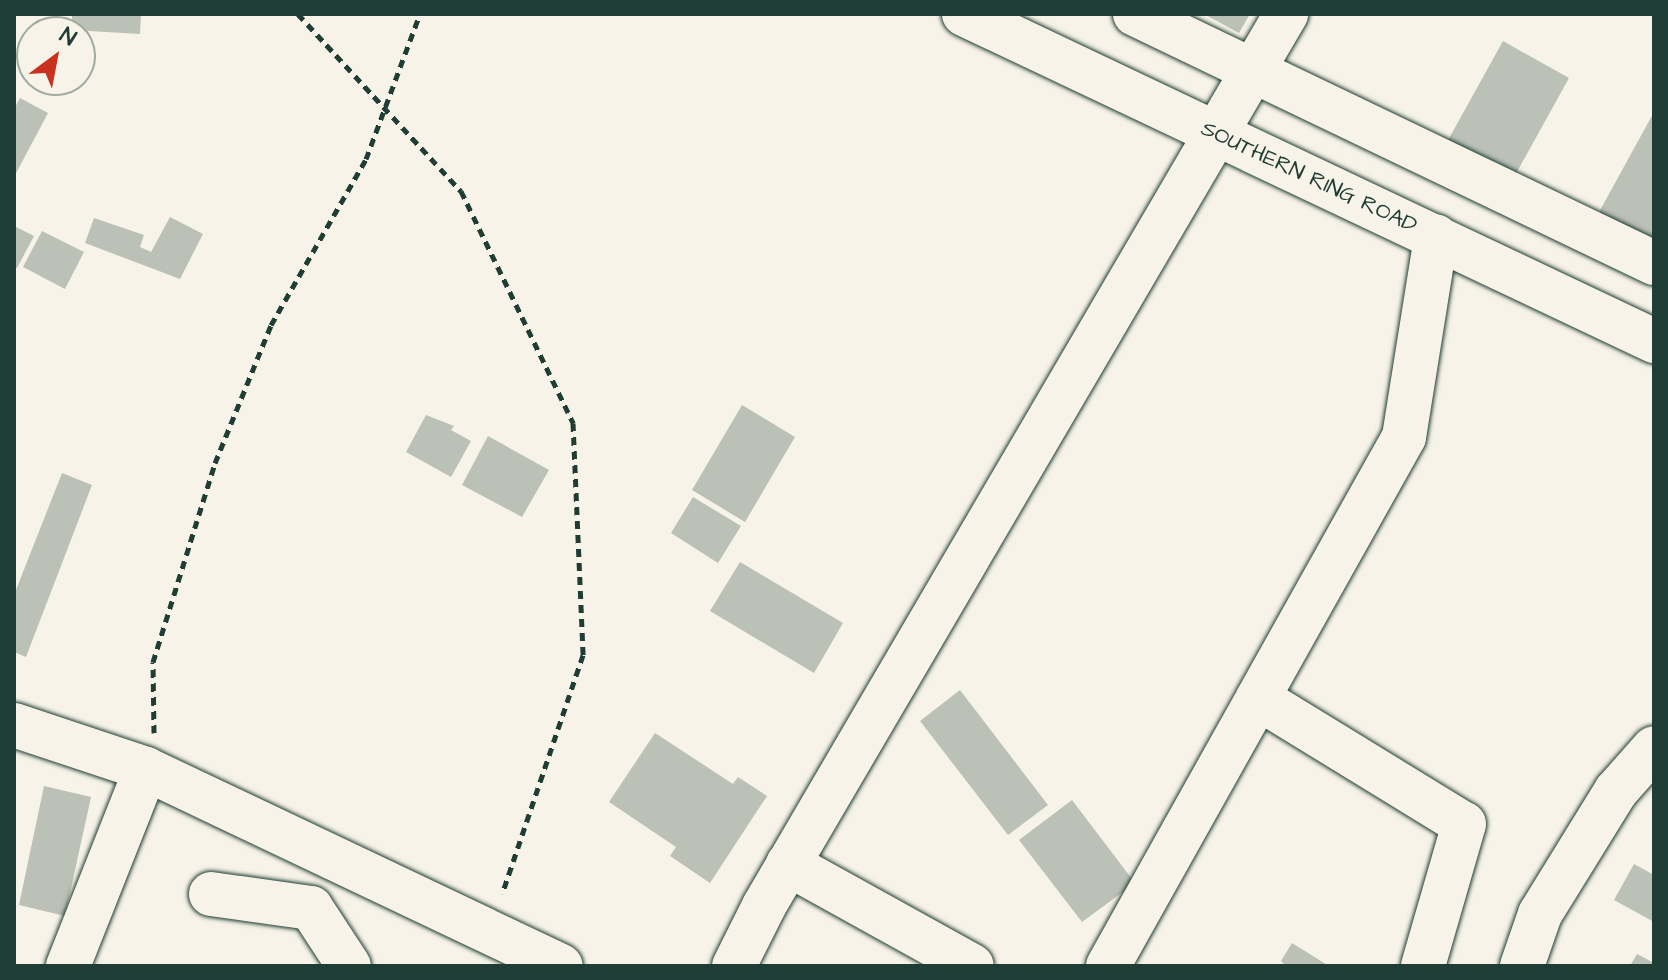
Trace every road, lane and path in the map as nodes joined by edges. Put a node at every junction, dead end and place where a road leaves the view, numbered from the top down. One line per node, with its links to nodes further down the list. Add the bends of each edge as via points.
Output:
1 (298, 14): 7 (path)
2 (420, 14): 7 (path)
3 (964, 14): 8 (street, SOUTHERN RING ROAD)
4 (1135, 14): 6 (street)
5 (1286, 14): 6 (street)
6 (1253, 71): 8 (street); 10 (street)
7 (386, 109): 15 (path, via 366,159 271,325 215,463 153,662); 19 (path, via 461,191 573,423 583,655)
8 (1215, 132): 9 (street, SOUTHERN RING ROAD); 17 (street)
9 (1436, 237): 11 (street, SOUTHERN RING ROAD); 12 (street, via 1404,437)
10 (1654, 263)
11 (1654, 341)
12 (1258, 698): 26 (street); 27 (street, via 1464,824)
13 (14, 725): 15 (street)
14 (1654, 748): 28 (street, via 1616,791 1540,914)
15 (151, 771): 16 (street); 19 (street)
16 (128, 814): 20 (street); 21 (street, via 119,891)
17 (788, 864): 24 (street); 25 (street)
18 (211, 894): 22 (street, via 311,908)
19 (490, 932): 23 (street)
20 (68, 966)
21 (93, 966)
22 (349, 966)
23 (561, 966)
24 (734, 966)
25 (972, 966)
26 (1108, 966)
27 (1423, 966)
28 (1522, 966)

